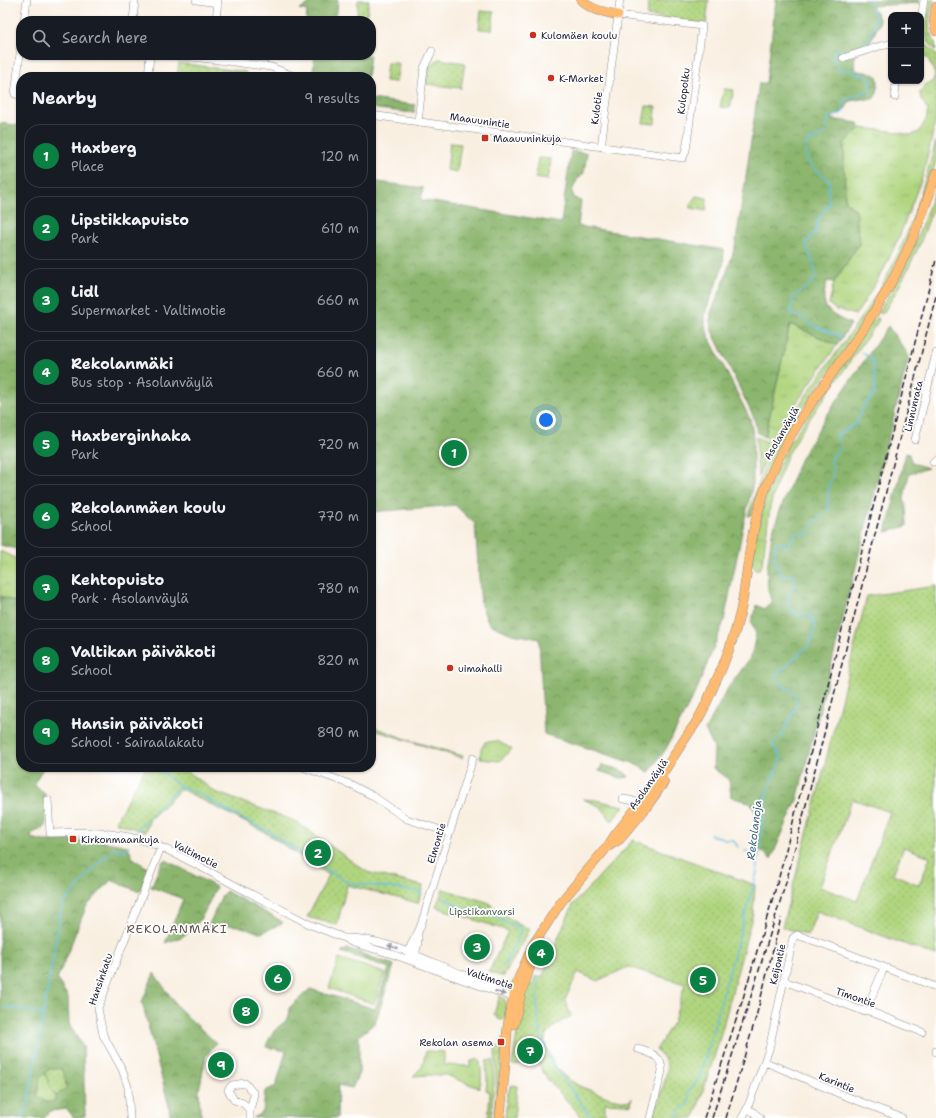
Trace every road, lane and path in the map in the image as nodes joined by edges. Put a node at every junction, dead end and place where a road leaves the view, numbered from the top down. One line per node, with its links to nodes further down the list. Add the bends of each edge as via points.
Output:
1 (27, 0): 11 (street)
2 (135, 0): 12 (street)
3 (196, 0): 7 (street)
4 (581, 0): 10 (main road, via 591,8)
5 (620, 0): 10 (street, Kulotie)
6 (924, 0): 9 (street)
7 (218, 1): 13 (street)
8 (936, 7): 14 (main road)
9 (922, 12)
10 (618, 15): 28 (street, Kulotie); 29 (street, Kulopolku, via 702,26)
11 (25, 16)
12 (133, 16)
13 (216, 16)
14 (936, 31)
15 (888, 45): 17 (street)
16 (432, 51): 27 (street, via 424,68)
17 (843, 58)
18 (19, 60): 21 (street)
19 (150, 60): 22 (street)
20 (229, 60): 23 (street, via 271,67)
21 (18, 72)
22 (148, 72)
23 (284, 72)
24 (896, 84): 25 (street)
25 (895, 97)
26 (376, 115): 27 (street, Maauunintie)
27 (418, 122): 28 (street, Maauunintie)
28 (601, 147): 29 (street, Maauunintie)
29 (683, 158)
30 (936, 173): 42 (main road, Asolanväylä, via 920,221 893,281 862,332 788,439 768,479 760,503 733,638 718,678 694,725 640,807 561,902 534,944 518,980)
31 (936, 353): 32 (street, Linnunrata)
32 (915, 440)
33 (473, 758): 36 (street, Elmontie)
34 (317, 772): 36 (street, via 352,785 407,819)
35 (48, 800): 37 (street, Valtimotie, via 50,833 106,833)
36 (450, 833): 38 (street, Elmontie, via 418,934 412,942)
37 (161, 847): 38 (street, Valtimotie, via 325,931 344,938 374,941); 49 (street, Hansinkatu, via 98,1008 103,1036 122,1069 128,1087)
38 (411, 956): 42 (street, Valtimotie, via 461,979)
39 (884, 968): 40 (street, Keijontie, via 797,935 793,938); 41 (street, Keijontie); 43 (street)
40 (784, 981): 43 (street, Timontie); 46 (street, Keijontie)
41 (936, 988)
42 (517, 993): 51 (main road, Asolanväylä, via 507,1033)
43 (866, 1010): 44 (street, Timontie)
44 (922, 1032)
45 (638, 1049): 52 (street, via 655,1056 662,1066)
46 (764, 1062): 47 (street, Keijontie); 55 (street, Karintie)
47 (747, 1109): 53 (street, Keijontie); 54 (street)
48 (250, 1110): 50 (street)
49 (130, 1118)
50 (250, 1118)
51 (500, 1118)
52 (650, 1118)
53 (742, 1118)
54 (760, 1118)
55 (902, 1118)

